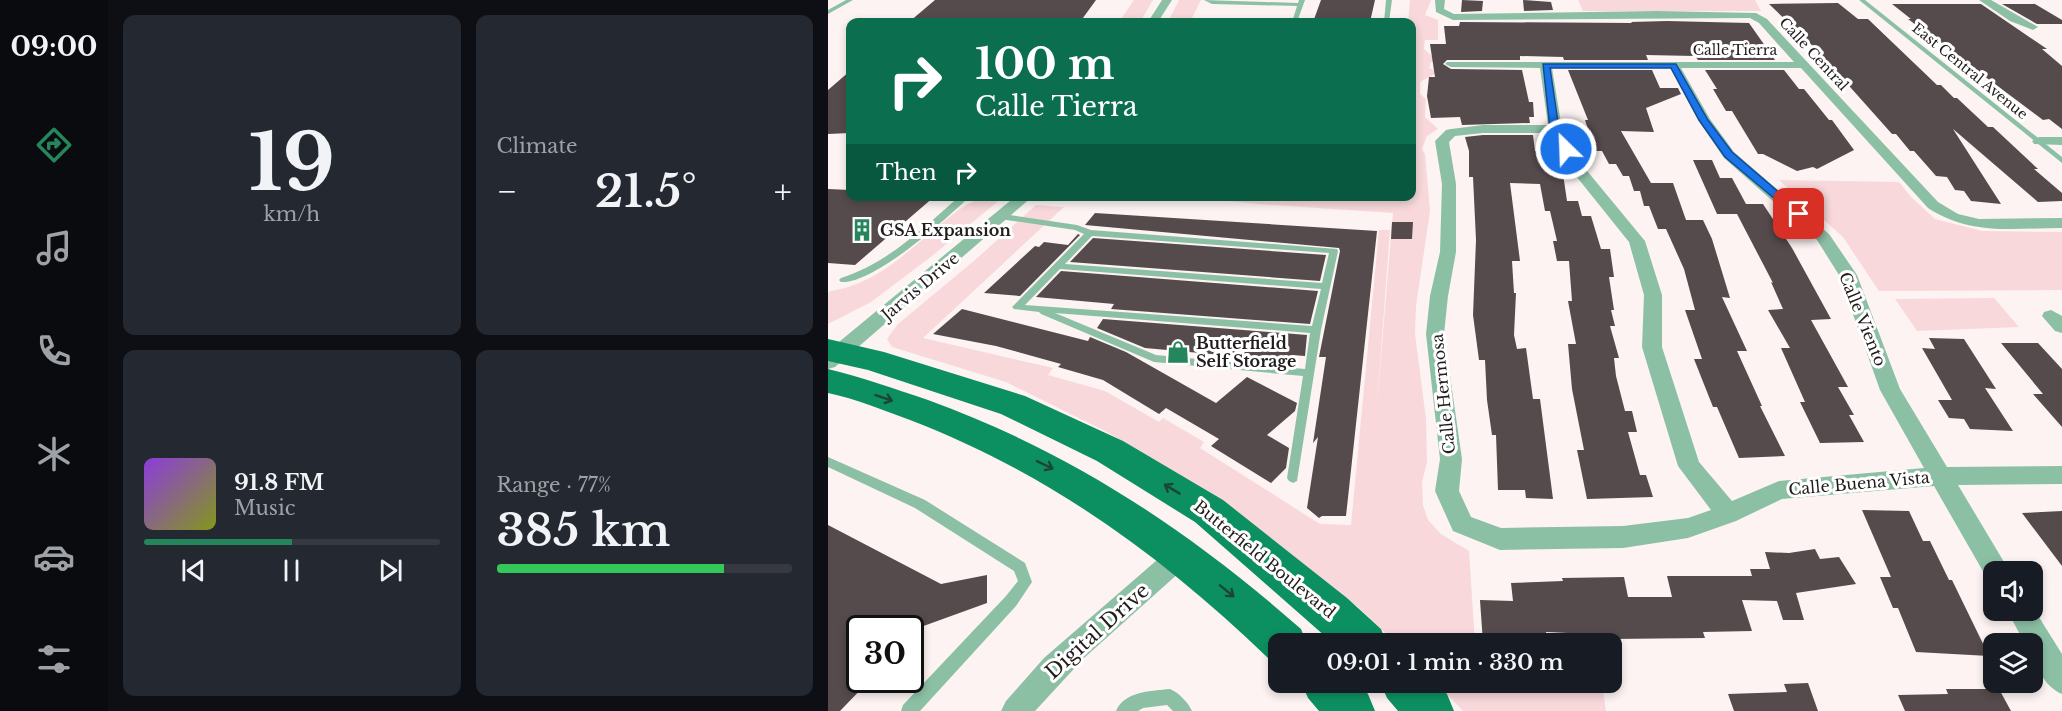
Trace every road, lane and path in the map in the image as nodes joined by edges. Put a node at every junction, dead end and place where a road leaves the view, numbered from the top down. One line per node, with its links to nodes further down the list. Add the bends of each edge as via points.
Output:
1 (850, 0): 9 (lane)
2 (1167, 0): 10 (street)
3 (1207, 0): 8 (lane)
4 (1389, 0): 12 (lane)
5 (1440, 0): 16 (street, Calle Central, via 1439,10 1453,17 1572,12 1752,15 1763,21)
6 (1862, 0): 19 (lane, East Central Avenue)
7 (1984, 0): 13 (street)
8 (1301, 3): 11 (lane)
9 (828, 12)
10 (1156, 18)
11 (1296, 18)
12 (1387, 18)
13 (2033, 27)
14 (1451, 64): 17 (street, Calle Tierra)
15 (1674, 65): 16 (street, Calle Tierra); 17 (street, Calle Tierra); 36 (street, Calle Viento, via 1704,120 1729,154 1823,237 1848,275 1890,390)
16 (1804, 65): 25 (street, Calle Central, via 1933,205 1952,217 1979,224)
17 (1546, 66): 18 (street)
18 (1554, 129): 38 (street, via 1577,168 1637,241 1653,295 1652,347 1689,466); 38 (street, Calle Hermosa, via 1483,129 1451,133 1442,141 1449,184 1448,252 1435,334 1451,459 1447,491 1462,524 1500,539 1623,537 1688,528)
19 (2039, 141): 20 (street); 21 (lane, East Central Avenue)
20 (2062, 141)
21 (2062, 161)
22 (960, 201): 28 (lane, via 882,263 860,277)
23 (1021, 201): 24 (street, Jarvis Drive)
24 (1004, 217): 26 (lane); 32 (street, Jarvis Drive)
25 (2062, 224)
26 (1090, 232): 27 (lane); 29 (lane, via 1334,251)
27 (1057, 266): 29 (lane); 30 (lane, via 1017,307)
28 (844, 280)
29 (1326, 286): 31 (lane)
30 (1036, 308): 31 (lane); 33 (lane, via 1154,358)
31 (1316, 330): 33 (lane)
32 (831, 361): 39 (main road, one-way to 39, via 1056,470); 43 (main road, Butterfield Boulevard, one-way to 32, via 1209,511 1110,451 1013,405 873,360)
33 (1309, 373): 37 (lane)
34 (828, 462): 47 (lane, via 930,510 1020,567 1025,582)
35 (2062, 475): 36 (street, Calle Buena Vista)
36 (1939, 476): 38 (street, Calle Buena Vista, via 1779,490); 40 (street, Calle Viento)
37 (1293, 478)
38 (1728, 514)
39 (1182, 555): 42 (main road, one-way to 42); 48 (street, Digital Drive, via 1082,642)
40 (1990, 561)
41 (2027, 621): 44 (street)
42 (1274, 633)
43 (1353, 633)
44 (2062, 680)
45 (1334, 693): 51 (main road)
46 (1413, 693): 52 (main road)
47 (909, 711)
48 (1016, 711)
49 (1124, 711): 50 (lane, via 1140,700 1170,697)
50 (1184, 711)
51 (1351, 711)
52 (1430, 711)

